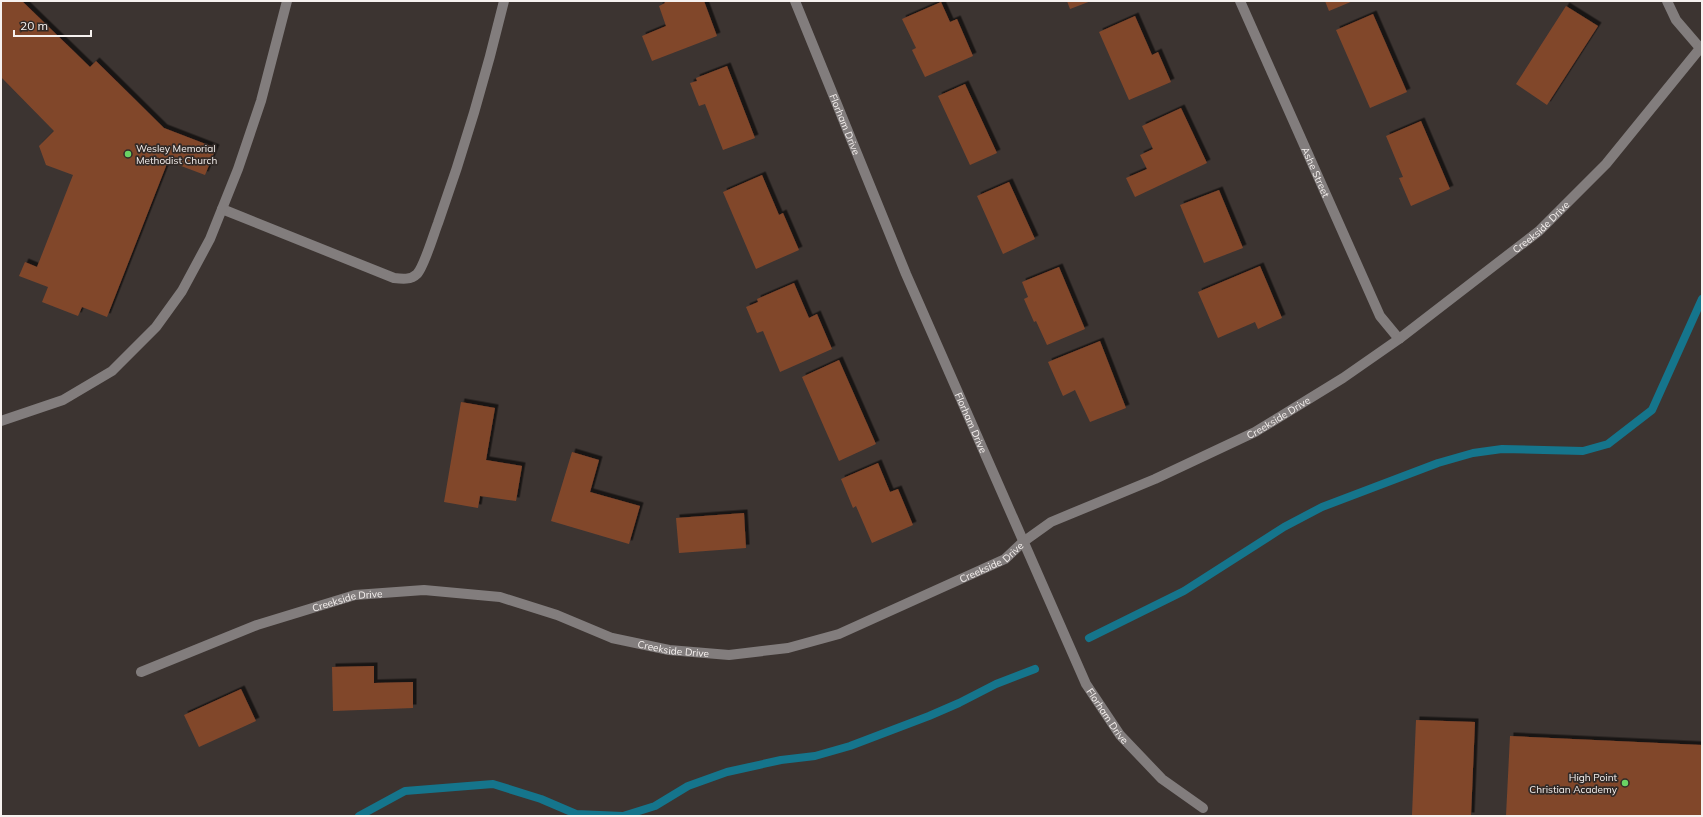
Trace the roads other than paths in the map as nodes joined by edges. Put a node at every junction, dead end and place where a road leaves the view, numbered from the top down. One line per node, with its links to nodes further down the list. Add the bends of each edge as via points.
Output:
1 (287, 1): 7 (street, via 261,101)
2 (504, 1): 7 (street, via 461,157 417,274 407,279 394,278)
3 (795, 1): 10 (street, Florham Drive, via 906,274)
4 (1240, 1): 8 (street, Ashe Street, via 1380,316)
5 (1667, 1): 6 (street, via 1676,20)
6 (1701, 47): 8 (street, Creekside Drive, via 1606,164 1539,231)
7 (222, 209): 9 (street, via 210,239 182,291 156,327 112,371 63,400)
8 (1399, 340): 10 (street, Creekside Drive, via 1255,432 1154,479 1051,522)
9 (1, 421)
10 (1023, 542): 11 (street, Creekside Drive, via 1005,559 955,582 839,634 788,648 729,654 669,650 612,638 557,615 500,598 424,590 355,595 257,625); 12 (street, Florham Drive, via 1086,684 1120,735 1162,779)
11 (141, 672)
12 (1203, 808)

